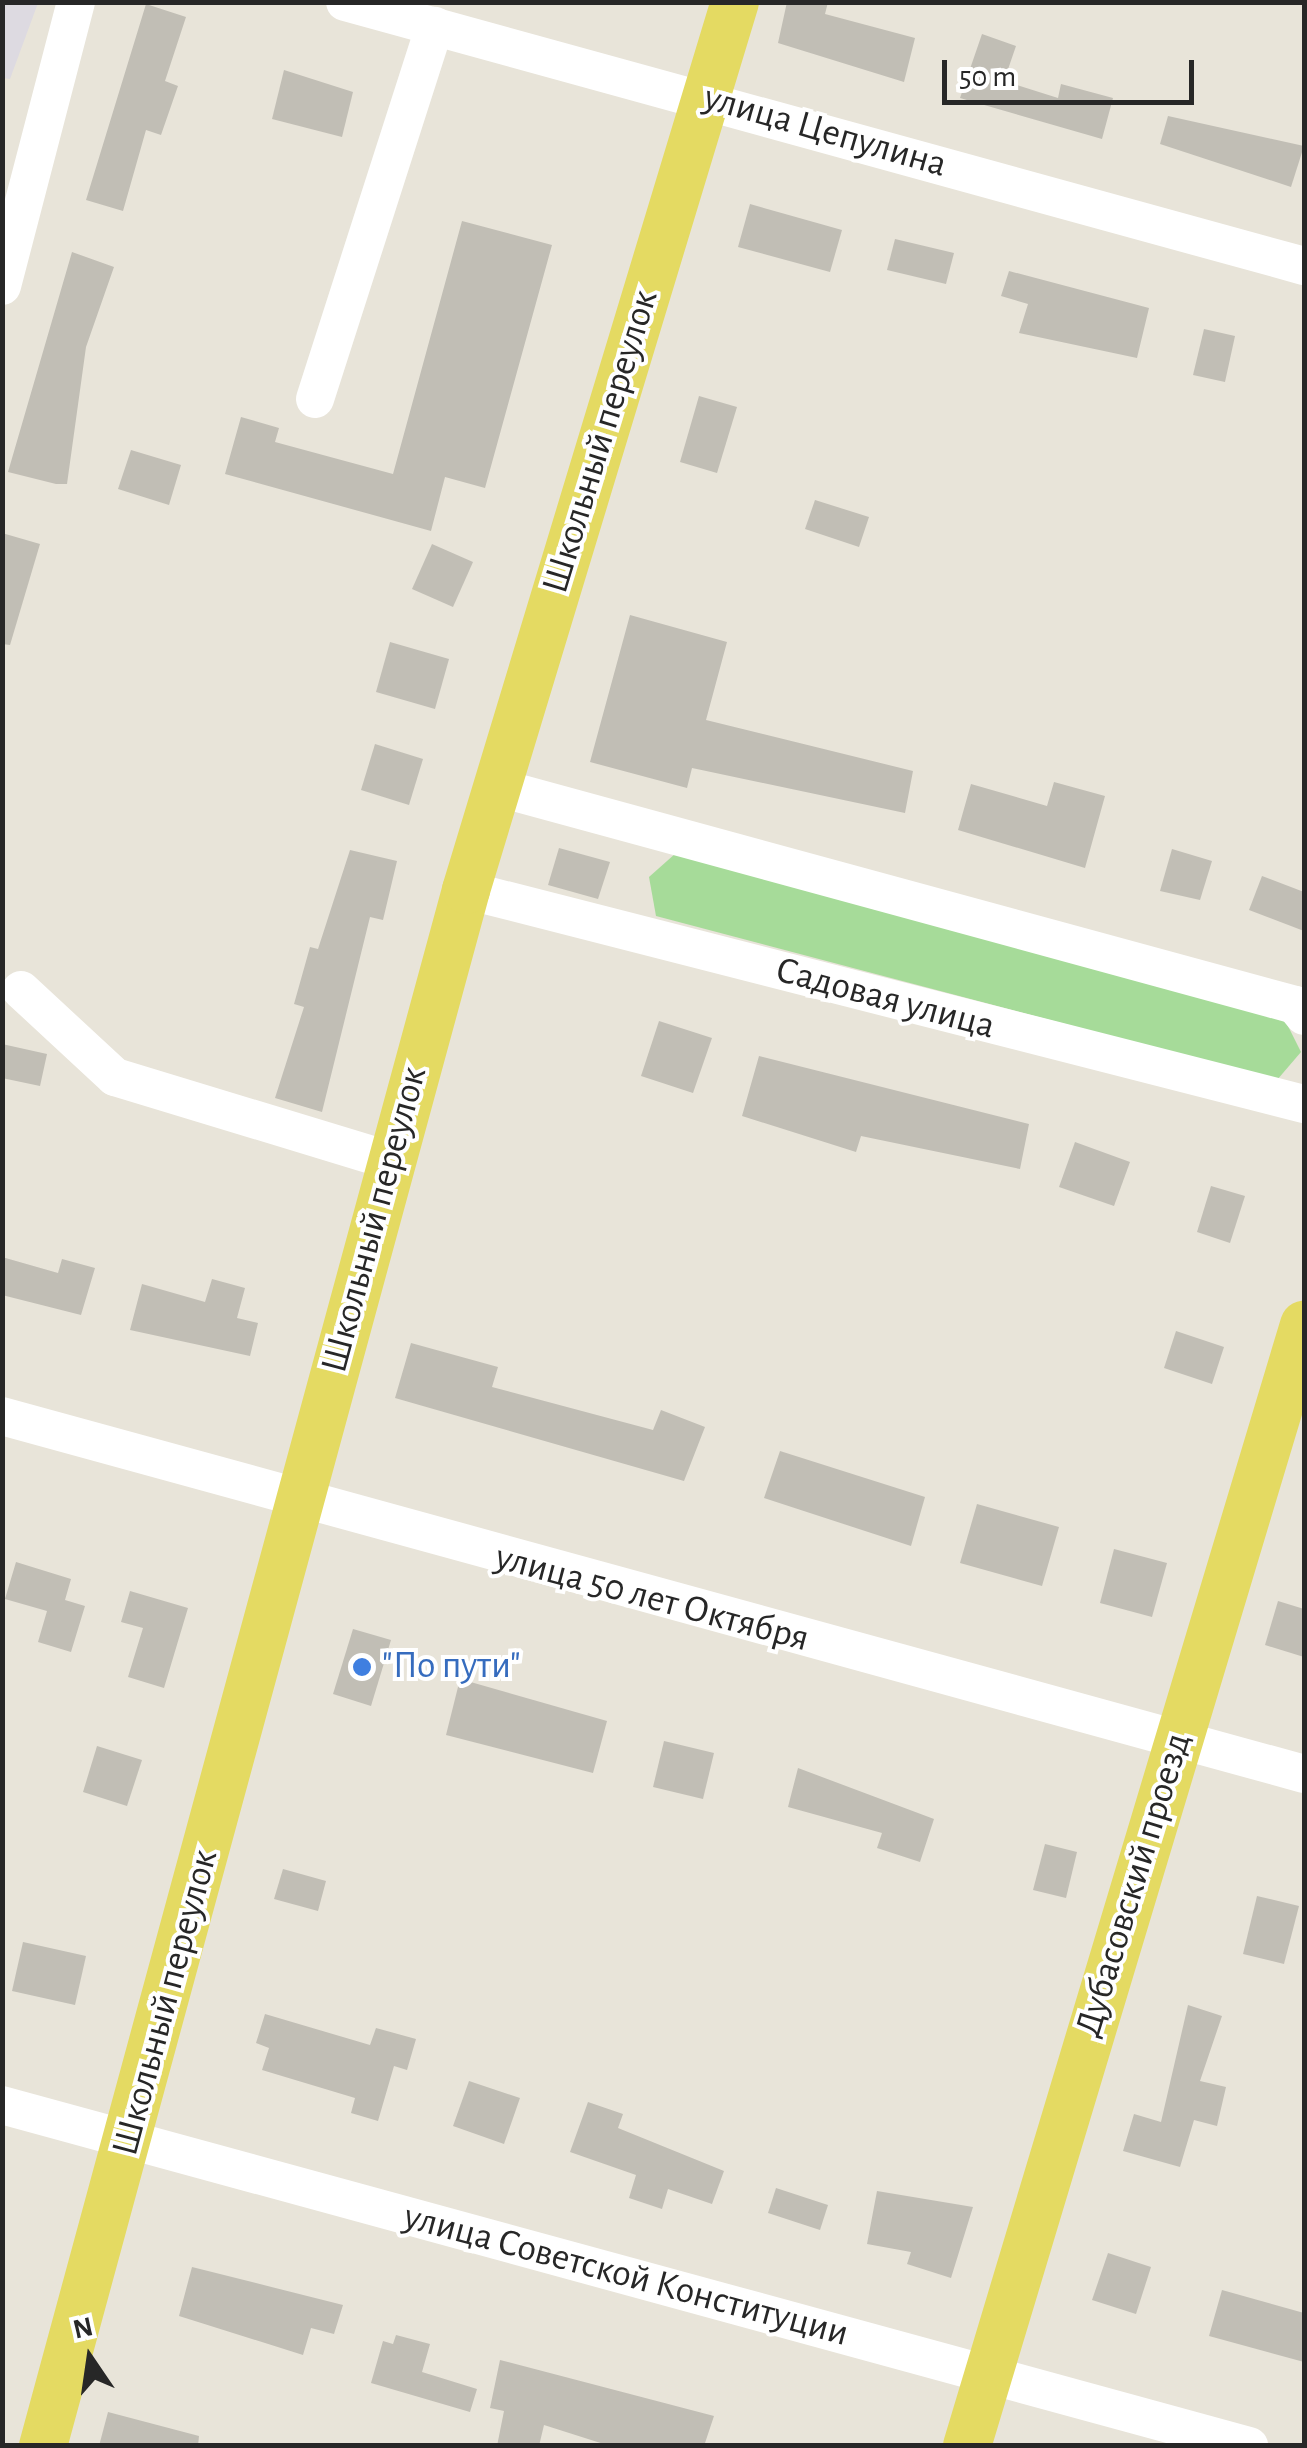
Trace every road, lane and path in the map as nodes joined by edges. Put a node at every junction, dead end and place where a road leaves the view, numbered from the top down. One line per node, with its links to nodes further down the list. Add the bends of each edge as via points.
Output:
1 (76, 2): 7 (street)
2 (345, 2): 4 (street, улица Цепулина)
3 (734, 2): 5 (main road, Школьный переулок)
4 (435, 26): 5 (street, улица Цепулина); 8 (street)
5 (706, 98): 6 (street, улица Цепулина); 9 (main road, Школьный переулок)
6 (1304, 266)
7 (2, 286)
8 (315, 398)
9 (496, 787): 10 (main road, Школьный переулок); 12 (street, via 1295,1006)
10 (466, 890): 13 (street, Садовая улица); 14 (main road, Школьный переулок)
11 (22, 990): 14 (street, via 115,1077)
12 (1304, 1016)
13 (1304, 1104)
14 (392, 1161): 17 (main road, Школьный переулок)
15 (1304, 1325): 18 (main road, Дубасовский проезд)
16 (2, 1416): 17 (street, улица 50 лет Октября)
17 (298, 1504): 18 (street, улица 50 лет Октября); 21 (main road, Школьный переулок)
18 (1178, 1741): 19 (street, улица 50 лет Октября); 22 (main road, Дубасовский проезд)
19 (1304, 1774)
20 (2, 2105): 21 (street, улица Советской Конституции)
21 (130, 2141): 22 (street, улица Советской Конституции); 23 (main road, Школьный переулок)
22 (988, 2374): 24 (main road, Дубасовский проезд); 25 (street, улица Советской Конституции)
23 (43, 2446)
24 (966, 2446)
25 (1250, 2446)

